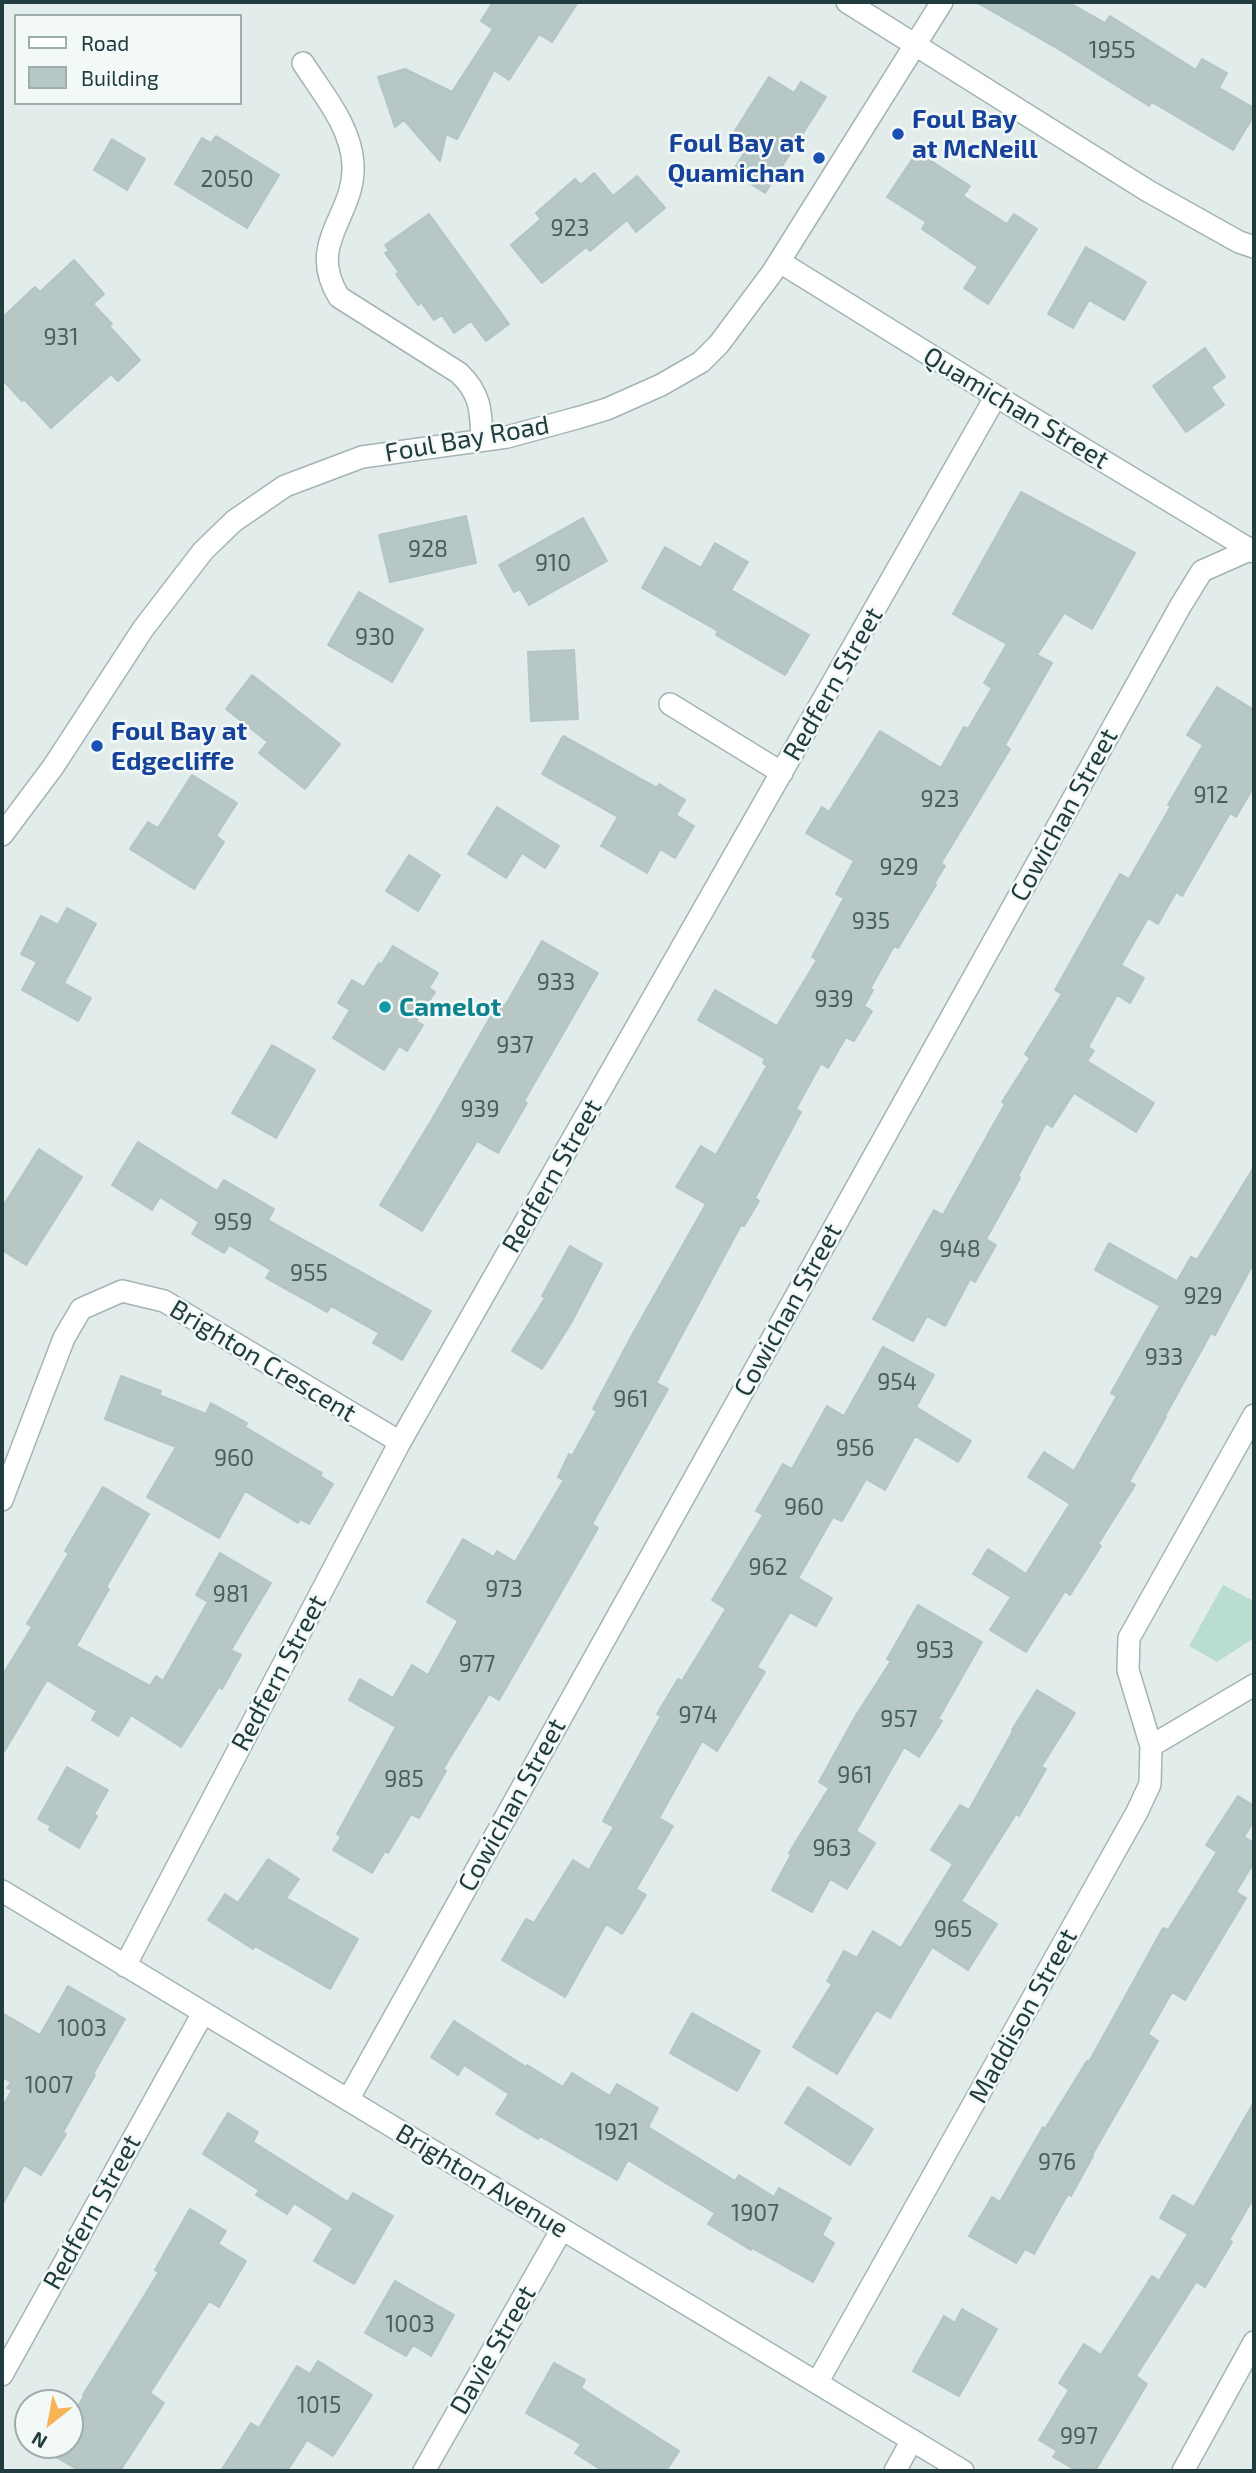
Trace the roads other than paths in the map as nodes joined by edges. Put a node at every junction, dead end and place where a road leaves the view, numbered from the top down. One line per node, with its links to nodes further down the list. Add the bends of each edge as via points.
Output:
1 (847, 2): 3 (street)
2 (942, 2): 3 (street, Foul Bay Road)
3 (915, 44): 5 (street, via 1149,191); 6 (street, Foul Bay Road)
4 (303, 63): 8 (street, via 341,123 354,164 349,194 327,254 330,282 339,296 471,384 478,398)
5 (1254, 247)
6 (780, 262): 7 (street, Quamichan Street); 8 (street, Foul Bay Road, via 719,344 682,374 607,409)
7 (996, 396): 9 (street, Quamichan Street); 11 (street, Redfern Street)
8 (482, 440): 12 (street, Foul Bay Road, via 362,457 285,486 234,521 203,551 143,629 53,767)
9 (1253, 550): 21 (street, Cowichan Street, via 1202,571 1181,605)
10 (670, 704): 11 (street)
11 (782, 773): 14 (street, Redfern Street)
12 (2, 835)
13 (1254, 1415): 17 (street, via 1129,1638 1128,1670)
14 (400, 1442): 15 (street, Brighton Crescent, via 164,1301 122,1291 81,1309 64,1338); 19 (street, Redfern Street)
15 (2, 1500)
16 (1254, 1685): 17 (street)
17 (1152, 1746): 25 (street, Maddison Street, via 1150,1784 1137,1812)
18 (2, 1891): 19 (street, Brighton Avenue)
19 (125, 1966): 20 (street, Brighton Avenue)
20 (203, 2013): 21 (street, Brighton Avenue); 24 (street, Redfern Street)
21 (348, 2100): 22 (street, Brighton Avenue)
22 (562, 2229): 25 (street, Brighton Avenue); 27 (street, Davie Street)
23 (1254, 2342): 30 (street)
24 (2, 2375)
25 (817, 2383): 26 (street, Brighton Avenue)
26 (912, 2440): 28 (street); 29 (street, Brighton Avenue)
27 (424, 2471)
28 (895, 2471)
29 (963, 2471)
30 (1183, 2471)

